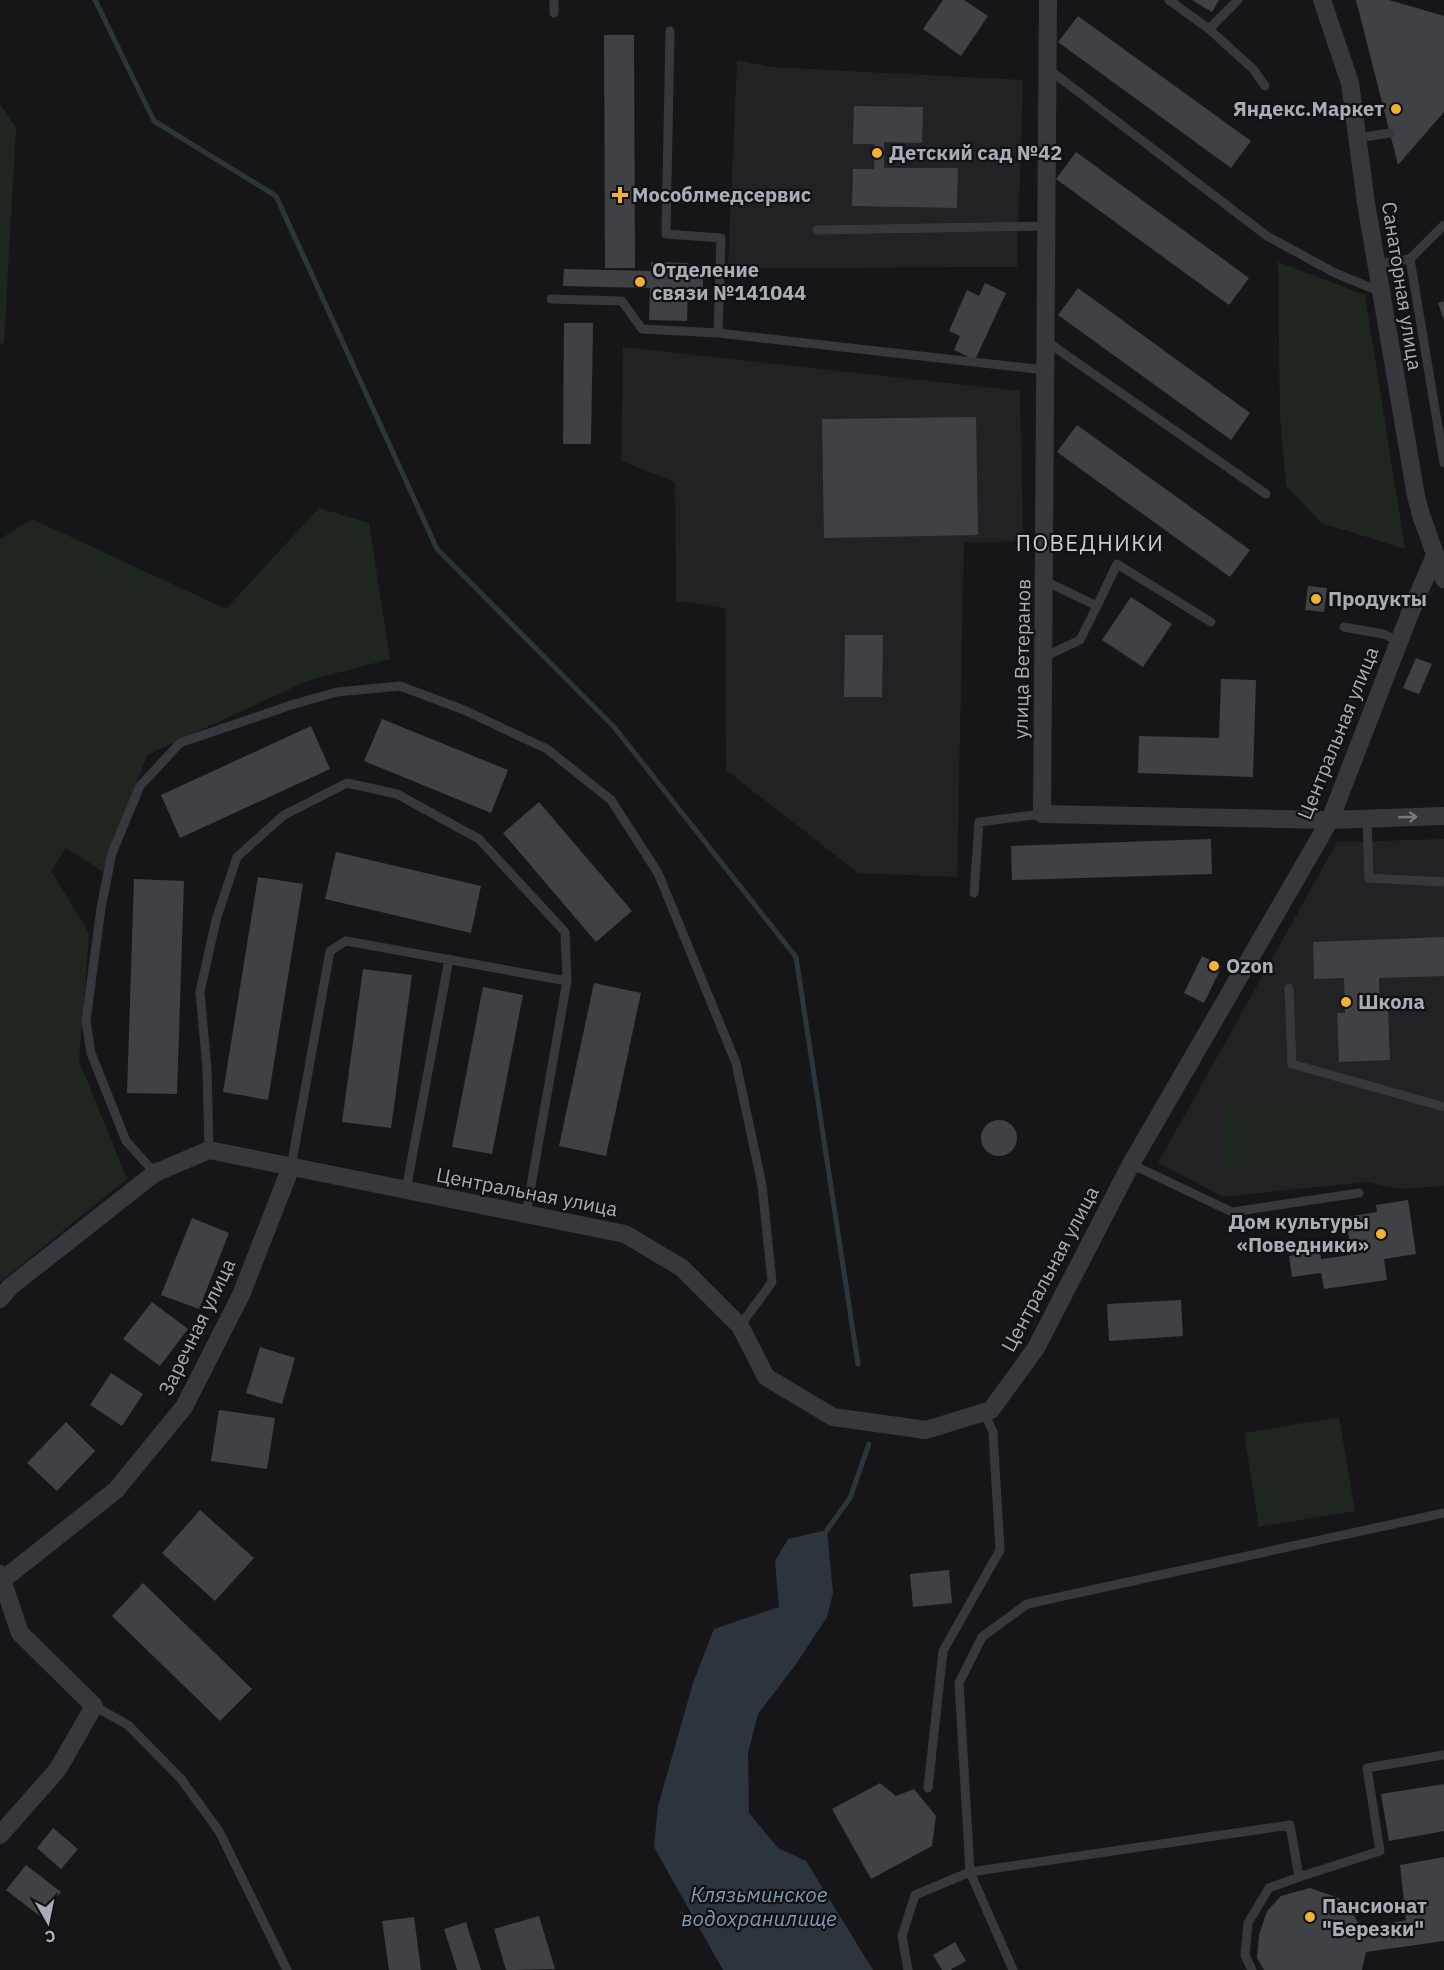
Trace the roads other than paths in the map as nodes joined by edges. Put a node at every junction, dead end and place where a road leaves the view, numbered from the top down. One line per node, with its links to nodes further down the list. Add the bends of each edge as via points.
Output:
1 (554, 0): 6 (lane)
2 (1048, 0): 9 (street, улица Ветеранов)
3 (1169, 0): 7 (lane)
4 (1238, 0): 7 (lane)
5 (1322, 0): 12 (street, Санаторная улица, via 1350,83)
6 (554, 13)
7 (1209, 29): 10 (lane, via 1253,69)
8 (670, 31): 20 (lane, via 666,234 721,238)
9 (1047, 68): 14 (street, улица Ветеранов); 18 (lane, via 1267,236 1335,273)
10 (1265, 86)
11 (1390, 133): 12 (lane)
12 (1357, 138): 17 (street, Санаторная улица)
13 (1444, 225): 16 (lane)
14 (1046, 226): 15 (lane); 21 (street, улица Ветеранов)
15 (817, 230)
16 (1410, 259): 17 (lane); 23 (lane)
17 (1376, 264): 18 (street, Санаторная улица)
18 (1381, 292): 25 (street, Санаторная улица, via 1416,496)
19 (550, 299): 20 (lane, via 622,301 642,329)
20 (718, 333): 22 (lane)
21 (1046, 341): 22 (street, улица Ветеранов); 24 (lane)
22 (1045, 370): 27 (street, улица Ветеранов)
23 (1444, 463)
24 (1266, 494)
25 (1439, 551): 26 (street, Санаторная улица); 31 (street, Центральная улица)
26 (1444, 579)
27 (1045, 581): 28 (lane); 32 (street, улица Ветеранов)
28 (1097, 606): 29 (lane, via 1117,564); 32 (lane, via 1080,640)
29 (1211, 622)
30 (1344, 627): 31 (lane)
31 (1399, 641): 36 (street, Центральная улица)
32 (1044, 657): 33 (street, улица Ветеранов)
33 (1042, 813): 36 (street); 38 (lane, via 979,822)
34 (1444, 816): 35 (street, one-way to 34)
35 (1367, 819): 36 (street); 37 (lane, via 1369,878)
36 (1330, 820): 44 (street, Центральная улица)
37 (1444, 882)
38 (974, 893)
39 (449, 959): 40 (lane); 45 (lane, via 346,941 330,951); 47 (lane)
40 (567, 981): 43 (lane, via 565,932 478,839 397,794 347,783 284,815 237,857 216,920 200,992); 49 (lane)
41 (1289, 988): 42 (lane, via 1292,1064)
42 (1444, 1107)
43 (209, 1150): 45 (street, Центральная улица); 46 (street)
44 (1131, 1164): 48 (lane, via 1232,1212); 52 (street, Центральная улица, via 1036,1348 991,1410)
45 (291, 1167): 47 (street, Центральная улица); 54 (street, Заречная улица, via 241,1295 184,1407 116,1490)
46 (155, 1173): 50 (street, via 10,1287); 51 (lane, via 126,1141 91,1053 86,1021 112,853 140,786 180,744 337,692 400,686 464,710 547,749 611,800 658,873 736,1063 762,1185 772,1282)
47 (406, 1190): 49 (street, Центральная улица)
48 (1359, 1193)
49 (526, 1214): 51 (street, Центральная улица, via 625,1234 682,1268)
50 (0, 1299)
51 (740, 1326): 52 (street, Центральная улица, via 766,1377 833,1417 926,1430)
52 (984, 1412): 57 (lane, via 993,1432 1000,1550 943,1651)
53 (1444, 1513): 59 (lane, via 1027,1604 982,1637 959,1683)
54 (1, 1579): 55 (street, via 20,1633)
55 (94, 1706): 58 (street, via 58,1769); 61 (lane, via 128,1725 181,1779 219,1831)
56 (1444, 1755): 60 (lane, via 1367,1768 1380,1851)
57 (928, 1788)
58 (0, 1835)
59 (970, 1872): 60 (lane, via 1290,1825); 62 (lane, via 915,1894 902,1936); 63 (lane)
60 (1299, 1877): 64 (lane, via 1269,1888 1248,1923 1245,1955)
61 (287, 1970)
62 (908, 1970)
63 (1013, 1970)
64 (1252, 1970)

